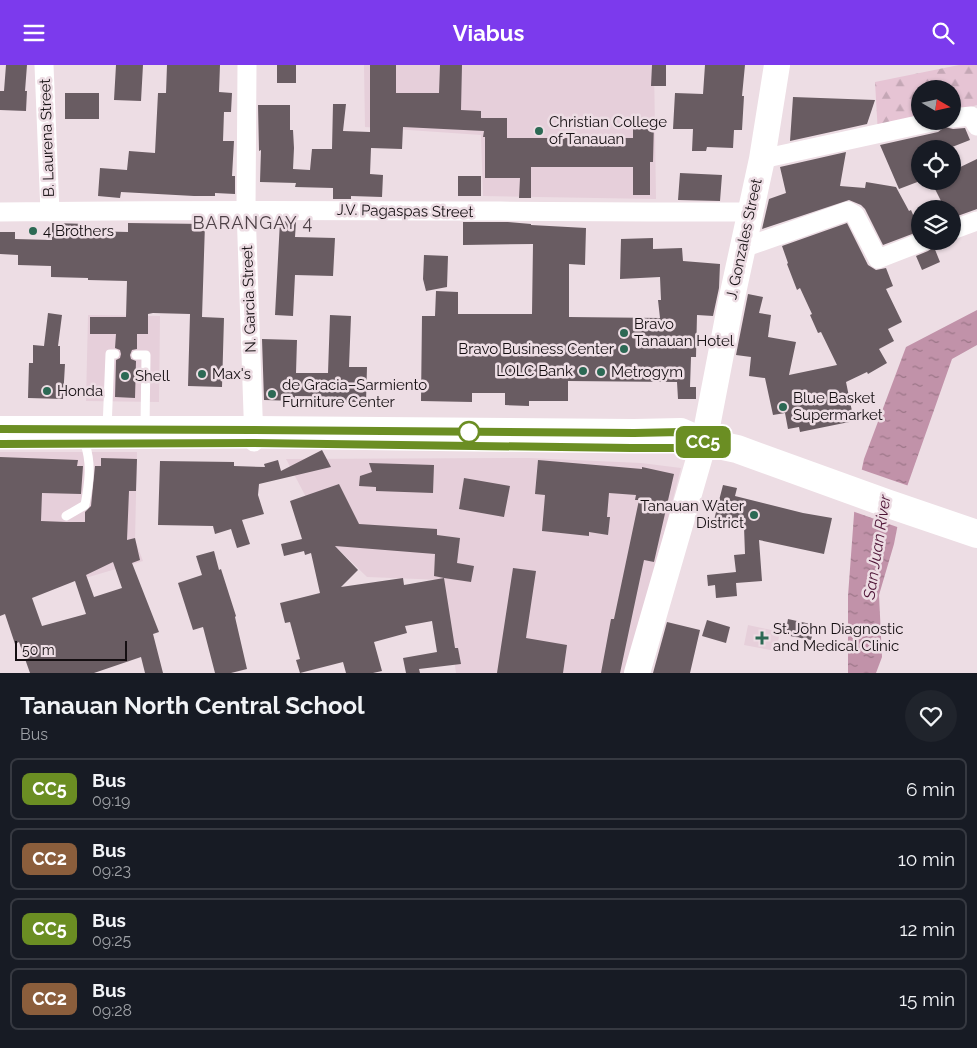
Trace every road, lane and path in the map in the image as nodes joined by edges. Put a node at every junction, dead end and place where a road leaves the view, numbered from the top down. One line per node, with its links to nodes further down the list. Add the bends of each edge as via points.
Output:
1 (44, 65): 10 (street, B. Laurena Street)
2 (247, 65): 8 (street, N. Garcia Street)
3 (777, 65): 7 (main road, J. Gonzales Street)
4 (961, 116): 6 (street, via 971,116)
5 (911, 126): 7 (street)
6 (977, 126)
7 (762, 159): 11 (main road, J. Gonzales Street)
8 (246, 209): 10 (street, J.V. Pagaspas Street); 11 (street, J.V. Pagaspas Street); 20 (street, N. Garcia Street)
9 (0, 212): 10 (street, J.V. Pagaspas Street)
10 (50, 212)
11 (750, 212): 15 (main road, J. Gonzales Street)
12 (977, 221): 13 (street)
13 (961, 227)
14 (911, 246): 15 (street, via 878,259 856,215 848,211)
15 (743, 249): 22 (main road, J. Gonzales Street)
16 (115, 354): 21 (lane, via 110,354)
17 (136, 355): 19 (lane, via 146,355)
18 (0, 429): 21 (highway)
19 (145, 433): 20 (highway); 21 (highway)
20 (253, 437): 21 (highway); 22 (highway, via 681,432)
21 (100, 439): 23 (highway); 24 (lane, via 89,456 85,505)
22 (704, 442): 25 (highway, via 737,449); 26 (main road, J. Gonzales Street)
23 (0, 444)
24 (66, 516)
25 (965, 530)
26 (637, 673)

